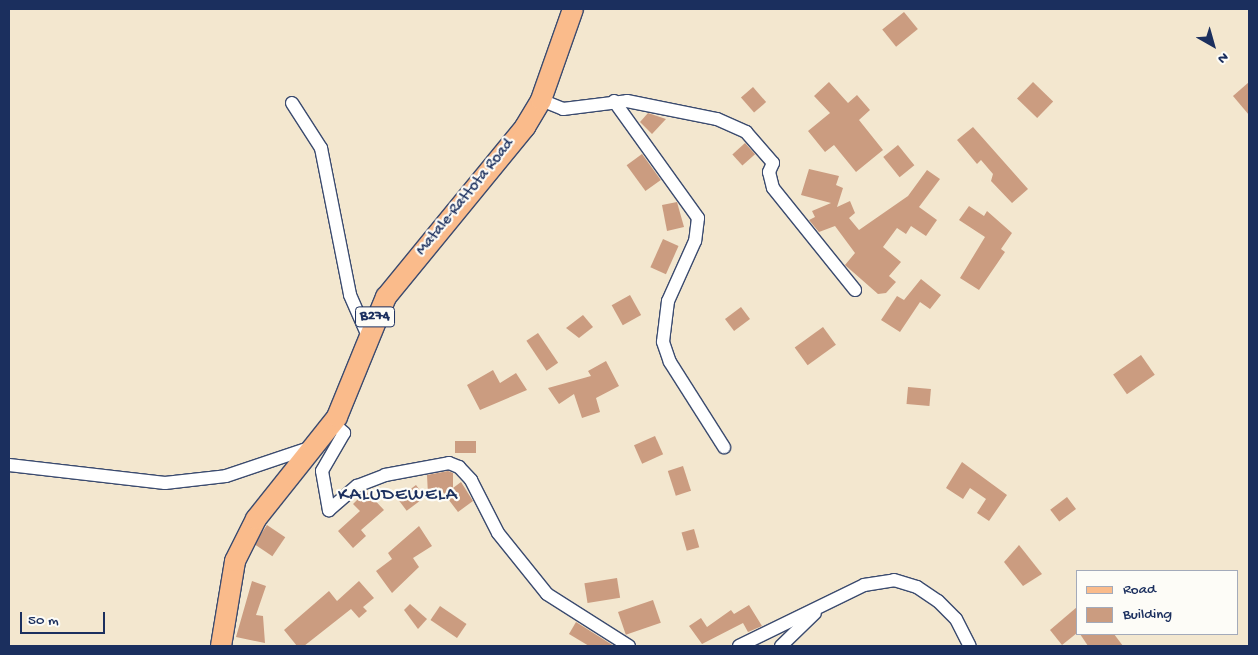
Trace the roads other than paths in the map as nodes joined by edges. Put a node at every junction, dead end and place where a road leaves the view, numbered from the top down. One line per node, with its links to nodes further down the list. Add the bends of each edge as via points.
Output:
1 (573, 9): 2 (main road, Matale-Rattota Road / B274)
2 (541, 100): 3 (street, via 563,109); 6 (main road, Matale-Rattota Road / B274, via 462,208 386,297)
3 (614, 101): 5 (street, via 717,119 746,132 774,163 769,172 774,188); 9 (street, via 698,218 695,241 668,301 663,342 670,362)
4 (292, 102): 6 (street, via 321,148 350,295)
5 (855, 290)
6 (367, 334): 7 (main road, Matale-Rattota Road / B274, via 352,386)
7 (333, 423): 8 (main road, Matale-Rattota Road / B274); 13 (street, via 344,436 322,470 329,510 358,486 385,475 449,463 459,467 471,480 498,533 547,594)
8 (320, 442): 10 (street, via 244,471 165,483); 12 (main road, Matale-Rattota Road / B274, via 256,519 235,560)
9 (724, 447)
10 (9, 465)
11 (821, 607): 14 (street); 15 (street); 16 (street, via 864,585 894,580 917,587 938,601 956,619)
12 (222, 646)
13 (630, 646)
14 (739, 646)
15 (781, 646)
16 (970, 646)

